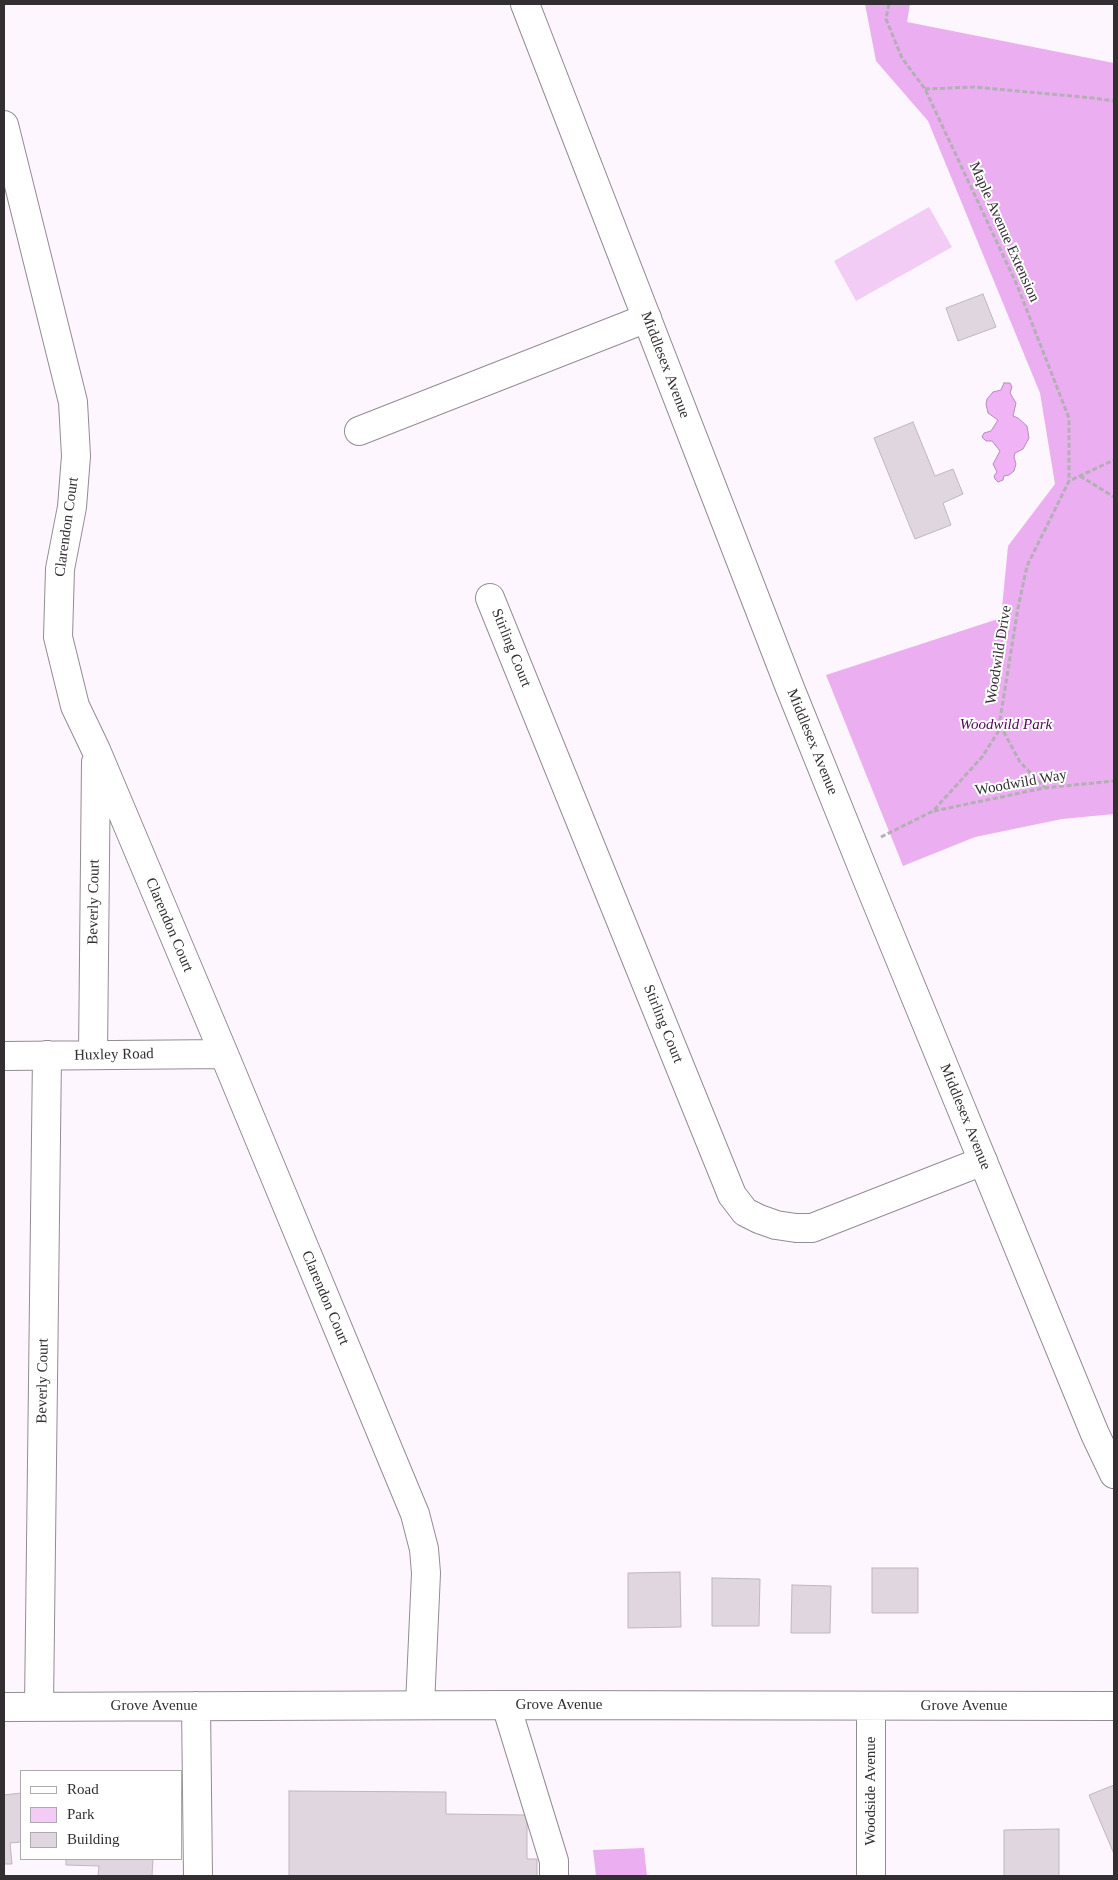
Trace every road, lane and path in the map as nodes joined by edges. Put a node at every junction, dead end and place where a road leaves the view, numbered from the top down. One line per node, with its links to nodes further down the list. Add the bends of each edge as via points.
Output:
1 (525, 4): 6 (street, Middlesex Avenue)
2 (889, 4): 3 (path, Maple Avenue Extension, via 886,19 902,58)
3 (925, 89): 4 (path, via 974,87); 10 (path, Maple Avenue Extension, via 1017,285 1069,418)
4 (1114, 101)
5 (4, 124): 14 (street, Clarendon Court, via 73,402 76,456 72,507 60,569 58,637 75,706)
6 (647, 318): 7 (street); 18 (street, Middlesex Avenue)
7 (360, 431)
8 (1114, 460): 9 (path)
9 (1079, 476): 10 (path); 11 (path)
10 (1069, 481): 13 (path, Woodwild Drive, via 1027,566)
11 (1114, 497)
12 (490, 598): 23 (street, Stirling Court, via 732,1195 745,1212 776,1225 812,1228)
13 (1000, 724): 16 (path, via 1020,762); 17 (path, Woodwild Drive, via 982,757)
14 (96, 750): 19 (street, Clarendon Court); 21 (street, Beverly Court)
15 (1114, 781): 16 (path, Woodwild Way)
16 (1044, 788): 17 (path, Woodwild Way)
17 (933, 811): 18 (path, Woodwild Drive)
18 (855, 850): 23 (street, Middlesex Avenue)
19 (224, 1054): 21 (street, Huxley Road); 25 (street, Clarendon Court, via 415,1514 426,1574)
20 (47, 1055): 21 (street, Huxley Road); 22 (street, Huxley Road); 31 (street, Beverly Court)
21 (93, 1055)
22 (4, 1056)
23 (982, 1161): 24 (street, Middlesex Avenue)
24 (1114, 1474)
25 (420, 1705): 26 (street, Grove Avenue); 27 (street, Grove Avenue)
26 (506, 1705): 28 (street, Grove Avenue); 33 (street, via 554,1861)
27 (196, 1706): 31 (street, Grove Avenue); 32 (street)
28 (871, 1706): 29 (street, Grove Avenue); 34 (street, Woodside Avenue)
29 (1114, 1706)
30 (4, 1707): 31 (street, Grove Avenue)
31 (39, 1707)
32 (198, 1876)
33 (554, 1876)
34 (871, 1876)

